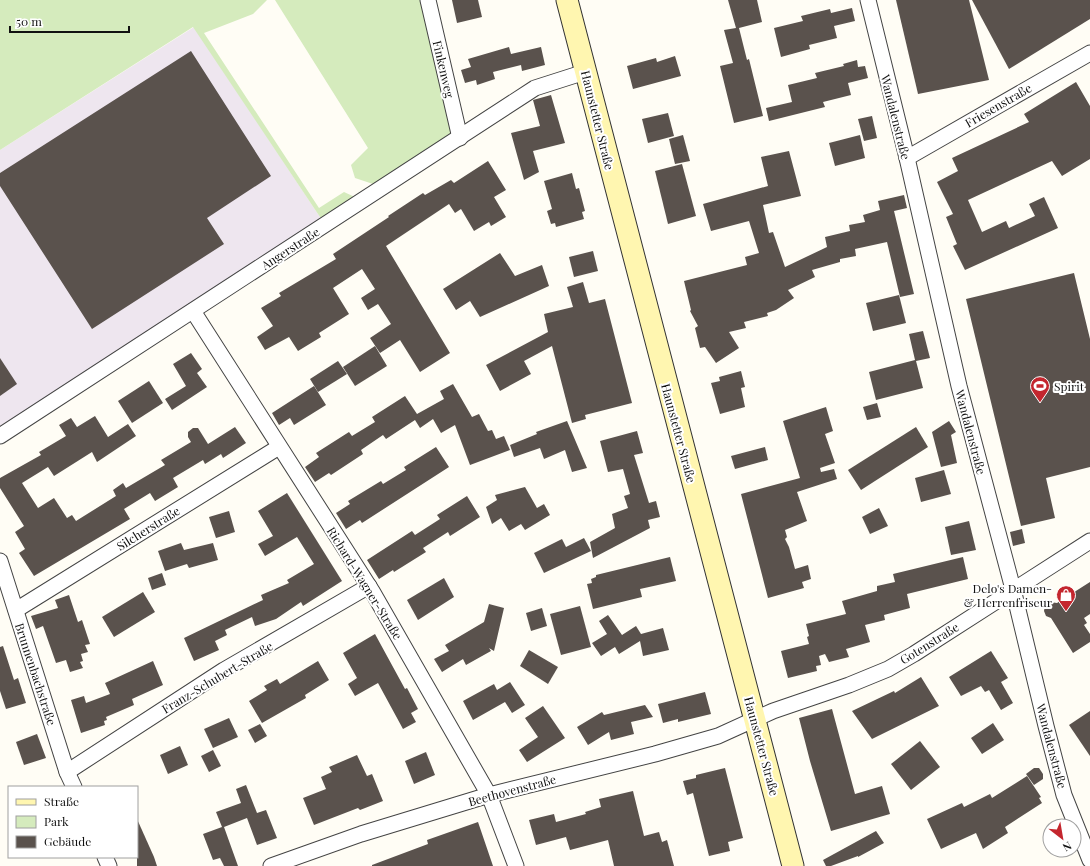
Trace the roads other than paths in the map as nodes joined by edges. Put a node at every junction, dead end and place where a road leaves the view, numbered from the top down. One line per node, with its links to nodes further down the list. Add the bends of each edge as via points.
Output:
1 (428, 0): 6 (street, Finkenweg)
2 (566, 0): 5 (main road, Haunstetter Straße)
3 (868, 0): 7 (street, Wandalenstraße)
4 (1090, 53): 7 (street, Friesenstraße)
5 (585, 72): 6 (street, Angerstraße, via 535,88); 16 (main road, Haunstetter Straße)
6 (460, 138): 8 (street, Angerstraße)
7 (907, 158): 14 (street, Wandalenstraße, via 959,386)
8 (193, 311): 9 (street, Angerstraße); 10 (street, Richard-Wagner-Straße)
9 (0, 436)
10 (279, 447): 13 (street, Richard-Wagner-Straße); 15 (street, Silcherstraße)
11 (1090, 541): 14 (street, Gotenstraße)
12 (0, 561): 15 (street, Brunnenbachstraße)
13 (369, 586): 17 (street, Franz-Schubert-Straße, via 224,670); 19 (street, Richard-Wagner-Straße)
14 (1013, 589): 16 (street, Gotenstraße, via 888,669); 20 (street, Wandalenstraße, via 1064,795)
15 (16, 610): 17 (street, Brunnenbachstraße)
16 (755, 720): 19 (street, Beethovenstraße, via 711,738); 23 (main road, Haunstetter Straße)
17 (67, 772): 18 (street, Brunnenbachstraße)
18 (74, 786)
19 (489, 795): 21 (street, Beethovenstraße, via 361,834); 22 (street, Richard-Wagner-Straße)
20 (1090, 860)
21 (271, 866)
22 (516, 866)
23 (793, 866)

